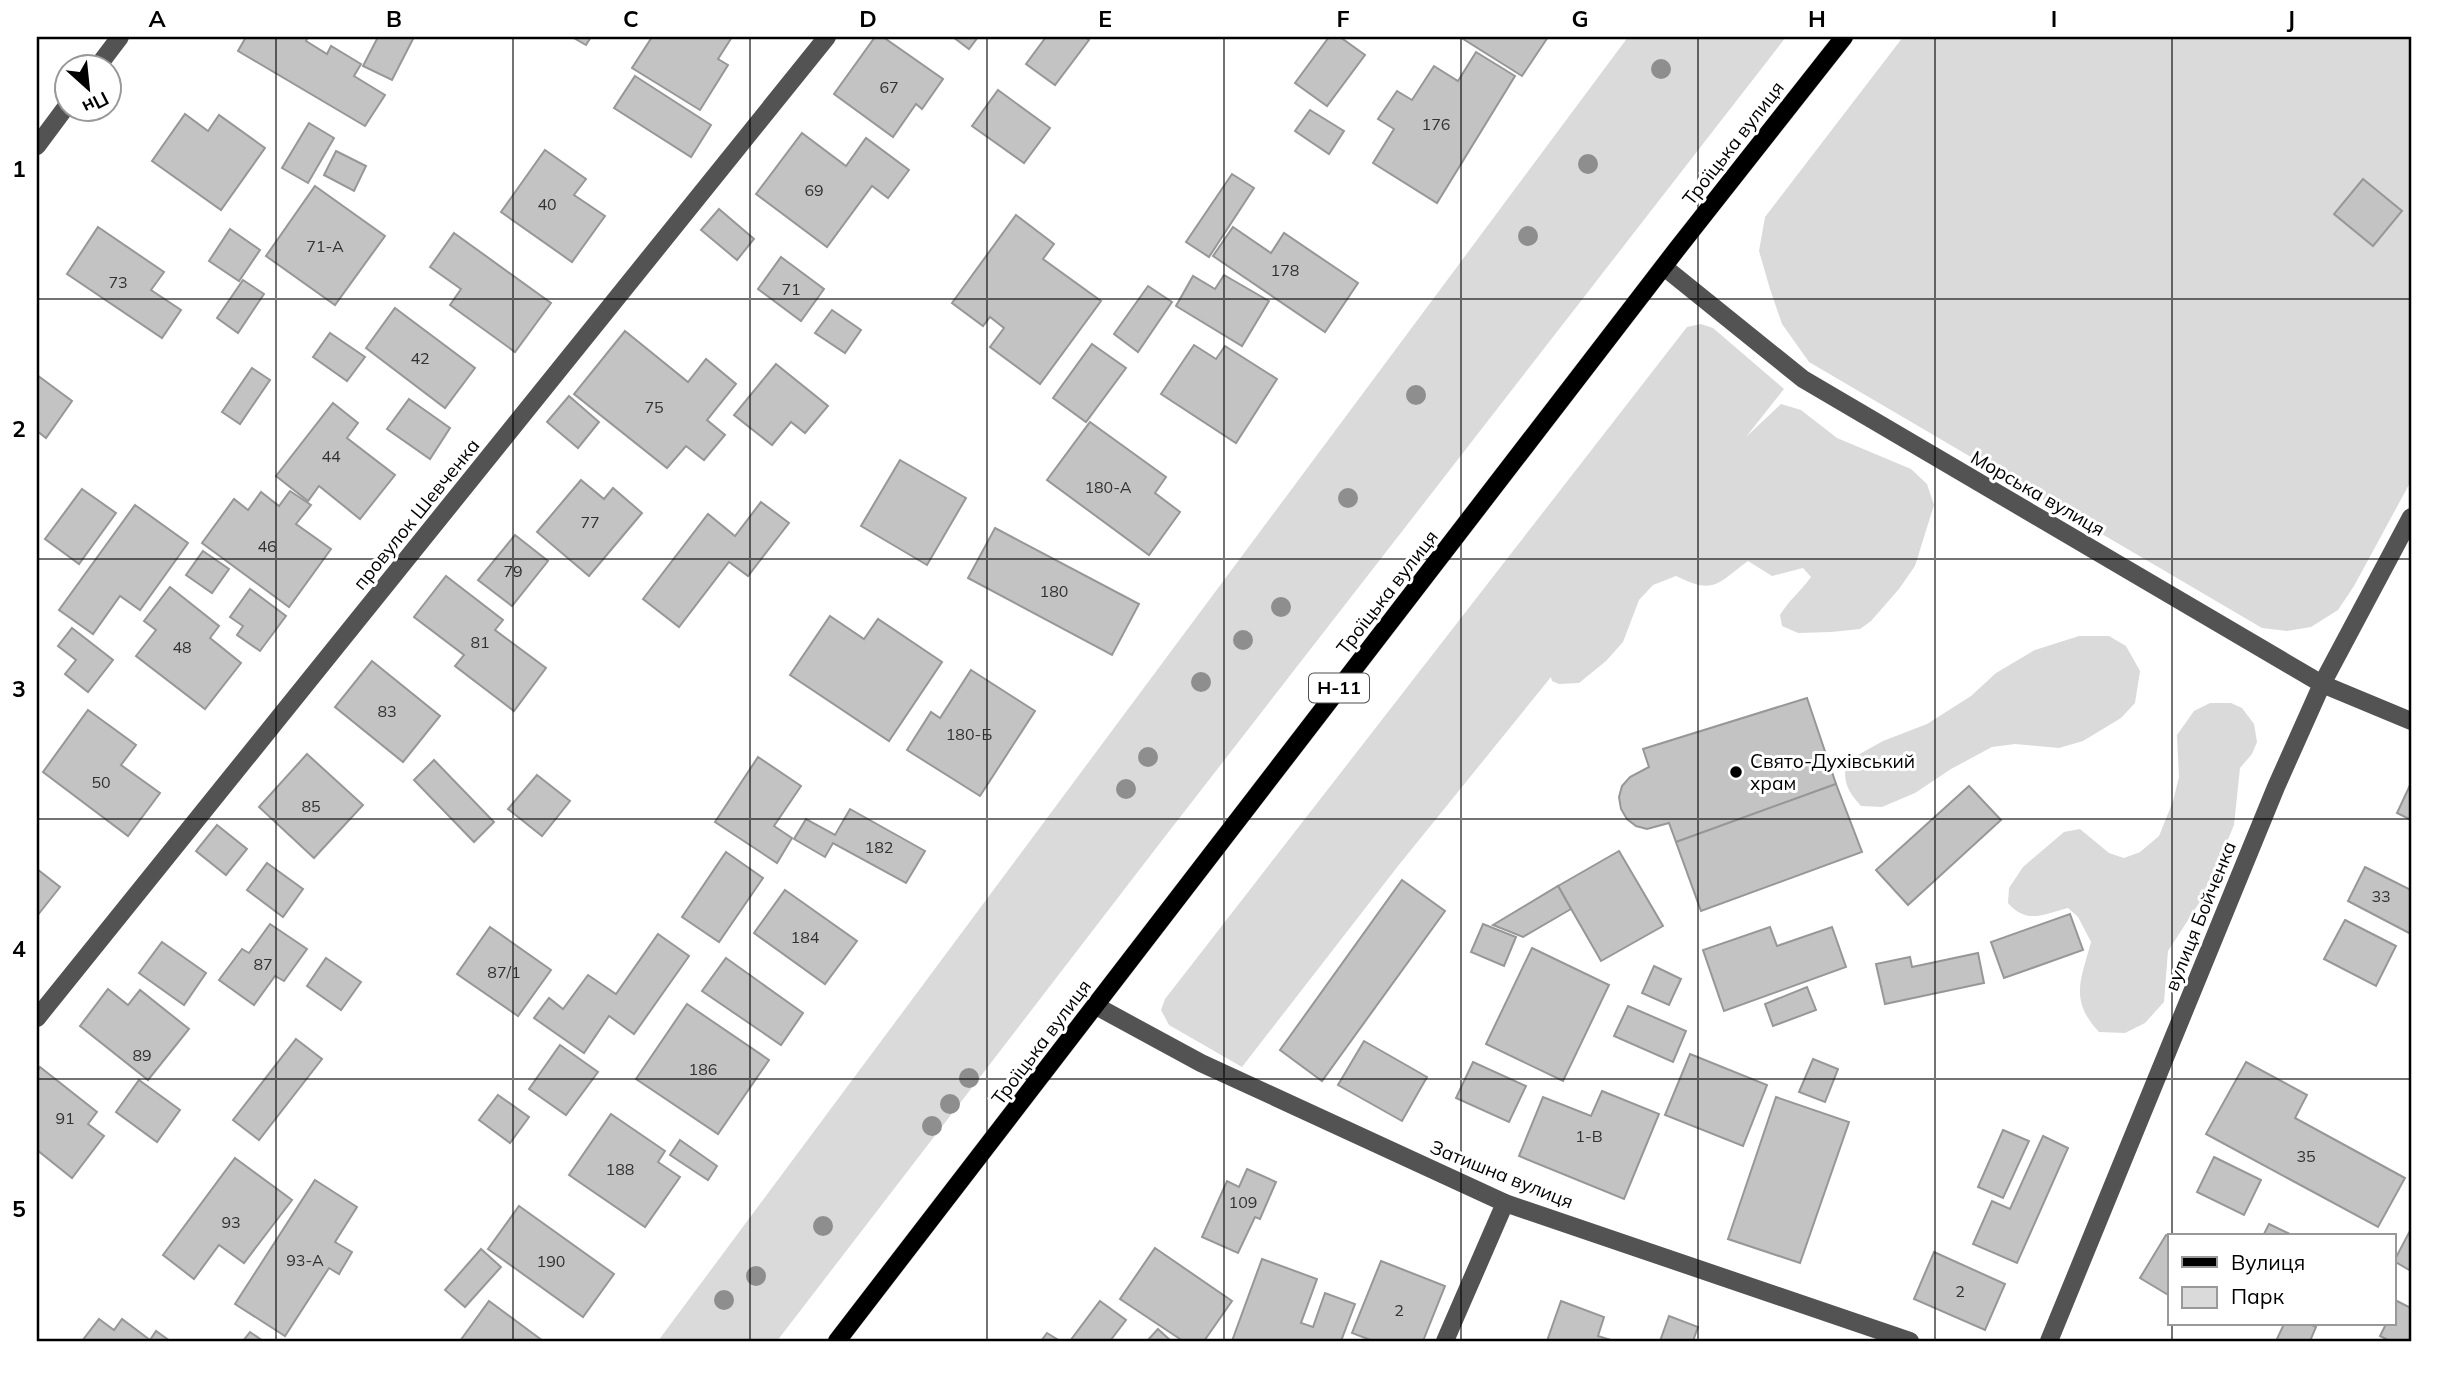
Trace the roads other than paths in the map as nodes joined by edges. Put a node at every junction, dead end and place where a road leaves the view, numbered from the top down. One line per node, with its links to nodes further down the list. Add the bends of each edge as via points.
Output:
1 (120, 37): 4 (street)
2 (827, 37): 12 (street, провулок Шевченка)
3 (1844, 37): 7 (main road, Троїцька вулиця / Н-11)
4 (109, 52)
5 (55, 122): 6 (street)
6 (37, 146)
7 (1664, 267): 9 (street, Морська вулиця, via 1803,379); 11 (main road, Троїцька вулиця / Н-11)
8 (2411, 517): 9 (street, вулиця Бойченка)
9 (2322, 684): 10 (street, Морська вулиця); 17 (street, вулиця Бойченка)
10 (2411, 721)
11 (1096, 1006): 13 (street, Затишна вулиця, via 1200,1063); 14 (main road, Троїцька вулиця / Н-11)
12 (37, 1018)
13 (1505, 1203): 15 (street); 16 (street, Затишна вулиця)
14 (837, 1341)
15 (1445, 1341)
16 (1910, 1341)
17 (2049, 1341)

